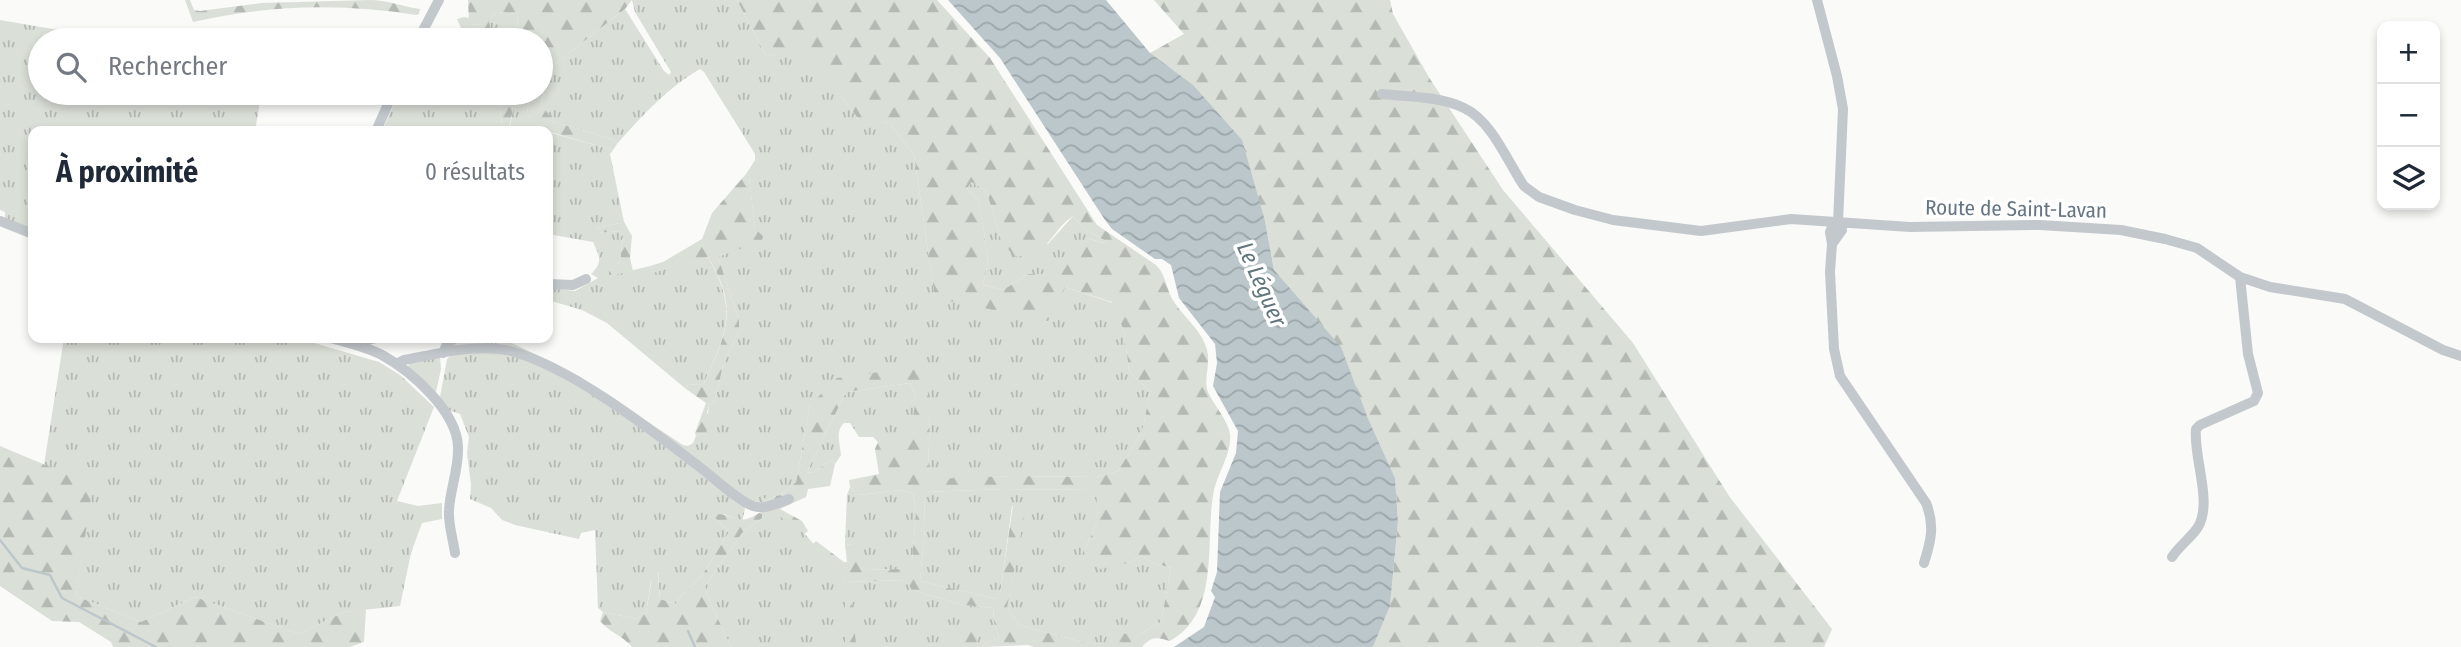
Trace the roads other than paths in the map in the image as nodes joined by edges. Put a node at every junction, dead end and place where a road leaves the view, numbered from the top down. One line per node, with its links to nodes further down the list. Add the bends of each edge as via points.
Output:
1 (439, 0): 3 (street)
2 (1817, 0): 8 (street, via 1843,109)
3 (424, 28)
4 (1382, 94): 8 (street, Route de Saint-Lavan, via 1466,108 1483,123 1524,186 1556,205 1613,220 1701,231 1791,219)
5 (388, 105): 6 (street)
6 (378, 126)
7 (0, 221): 9 (street)
8 (1838, 223): 10 (street, Route de Saint-Lavan, via 2121,230 2197,248); 25 (street, via 1842,230 1832,244 1830,272 1840,376 1926,503 1933,527)
9 (28, 232)
10 (2240, 277): 20 (street, Route de Saint-Lavan, via 2345,299); 24 (street, via 2248,354 2258,393 2254,401 2196,429 2201,520)
11 (586, 279): 12 (street, via 573,285)
12 (553, 284)
13 (348, 343): 17 (street)
14 (355, 343): 17 (street)
15 (381, 343): 19 (street)
16 (448, 343): 18 (street)
17 (351, 344): 19 (street)
18 (443, 353): 21 (street); 22 (street, via 498,349 536,360 608,402 749,504 763,507)
19 (380, 354): 21 (street)
20 (2461, 356)
21 (396, 364): 23 (street, via 437,400 455,431 458,454 449,518)
22 (789, 499)
23 (455, 552)
24 (2172, 557)
25 (1924, 563)

